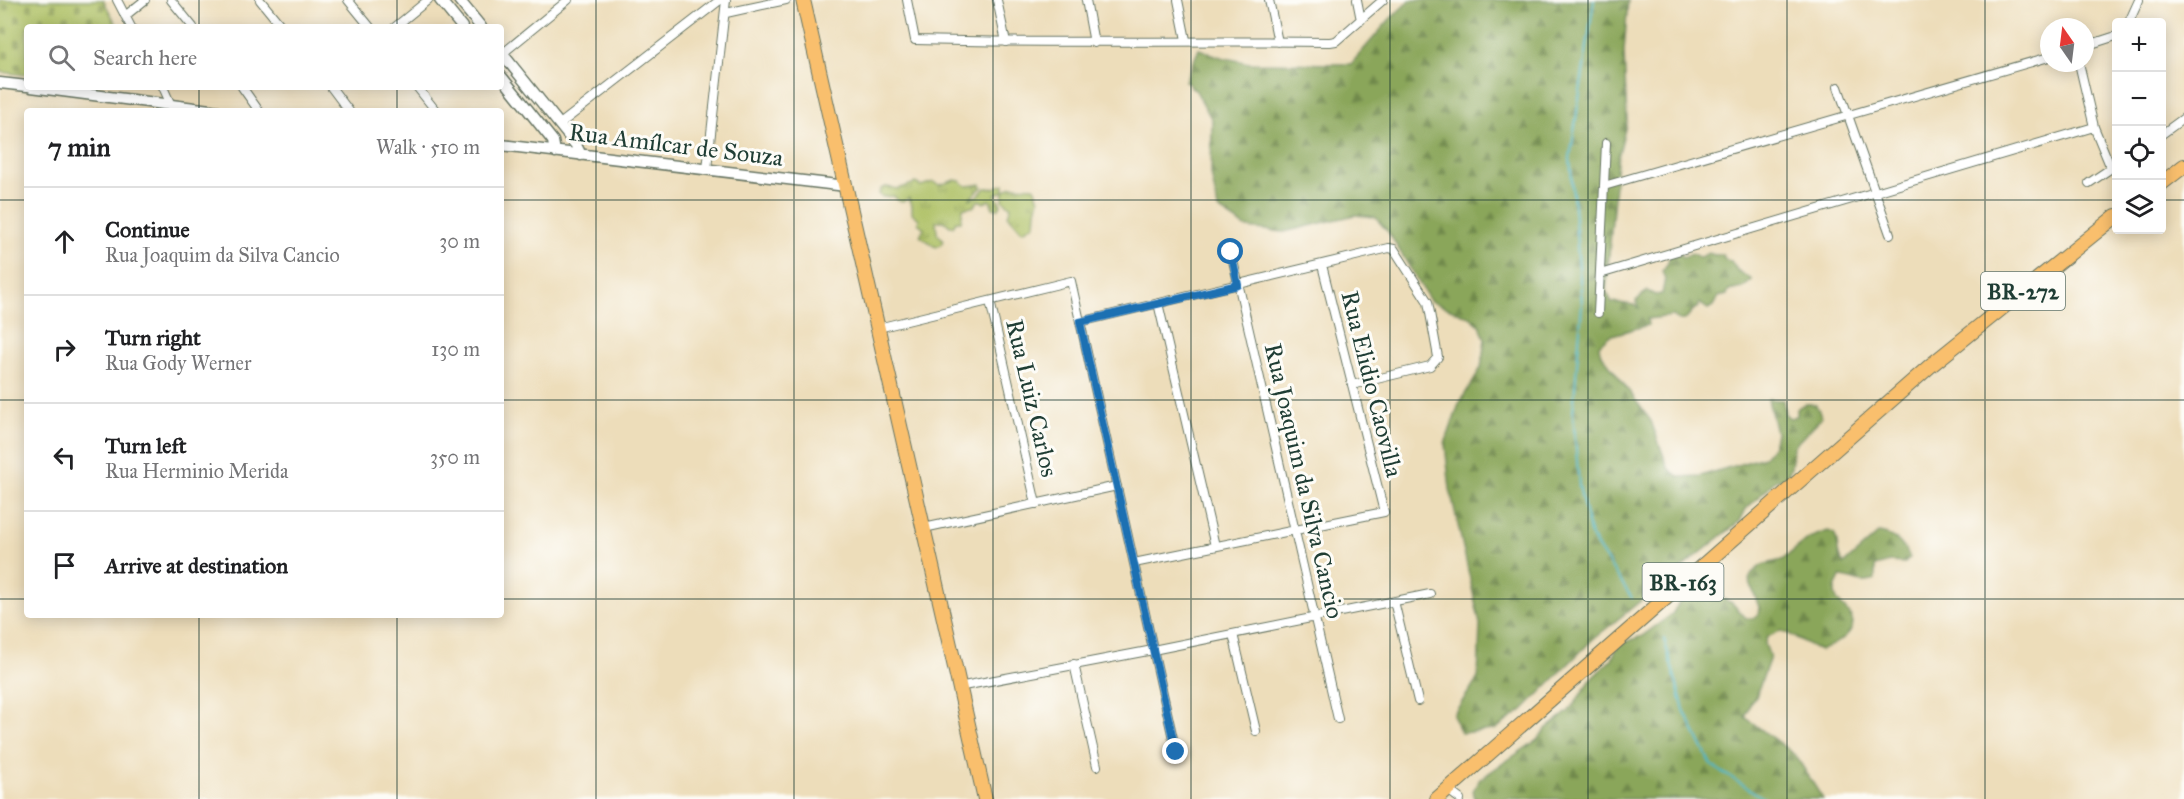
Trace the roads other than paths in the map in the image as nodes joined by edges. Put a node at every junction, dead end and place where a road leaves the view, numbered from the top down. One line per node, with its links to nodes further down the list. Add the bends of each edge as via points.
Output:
1 (117, 0): 23 (street)
2 (145, 0): 23 (street)
3 (171, 0): 27 (street)
4 (260, 0): 28 (street)
5 (348, 0): 29 (street)
6 (428, 0): 30 (street)
7 (440, 0): 31 (street)
8 (459, 0): 32 (street)
9 (568, 0): 39 (street)
10 (720, 0): 59 (street)
11 (726, 0): 22 (street)
12 (786, 0): 22 (street)
13 (803, 0): 72 (highway)
14 (907, 0): 35 (street, via 915,40)
15 (997, 0): 35 (street)
16 (1086, 0): 37 (street)
17 (1178, 0): 34 (street)
18 (1269, 0): 36 (street)
19 (1357, 0): 25 (street)
20 (1383, 0): 25 (street)
21 (2139, 0): 24 (street)
22 (726, 13): 69 (street)
23 (125, 16): 26 (street)
24 (2131, 18)
25 (1361, 20): 36 (street, via 1330,42)
26 (129, 24)
27 (191, 24)
28 (280, 24)
29 (368, 24)
30 (399, 24)
31 (460, 24)
32 (479, 24)
33 (2112, 37): 38 (street)
34 (1186, 40): 36 (street); 37 (street)
35 (1006, 42): 37 (street)
36 (1278, 42)
37 (1094, 43)
38 (2094, 43)
39 (504, 51)
40 (504, 55): 59 (street)
41 (2040, 60): 57 (street)
42 (2081, 72): 60 (street)
43 (504, 80): 64 (street, via 553,141)
44 (0, 83): 45 (street)
45 (24, 86)
46 (1838, 87): 57 (street)
47 (53, 90): 52 (street)
48 (164, 90): 52 (street)
49 (244, 90): 54 (street)
50 (333, 90): 55 (street)
51 (419, 90): 56 (street)
52 (171, 105): 53 (street)
53 (194, 108)
54 (257, 108)
55 (347, 108)
56 (434, 108)
57 (1847, 115): 73 (street); 74 (street)
58 (2184, 118): 61 (street)
59 (560, 124): 65 (street)
60 (2094, 127): 66 (street); 74 (street)
61 (2166, 131)
62 (1606, 143): 73 (street)
63 (504, 145): 64 (street, Rua Amílcar de Souza)
64 (555, 152): 65 (street, Rua Amílcar de Souza)
65 (581, 155): 69 (street, Rua Amílcar de Souza)
66 (2112, 163)
67 (2184, 166): 70 (highway)
68 (2112, 168): 71 (street)
69 (707, 169): 72 (street, Rua Amílcar de Souza)
70 (2166, 180)
71 (2090, 183)
72 (846, 186): 85 (highway)
73 (1604, 186): 79 (street)
74 (1875, 192): 76 (street); 79 (street)
75 (2112, 219): 86 (highway, BR-272)
76 (1890, 234)
77 (1231, 252): 80 (street, Rua Joaquim da Silva Cancio)
78 (1322, 265): 80 (street); 87 (street, Rua Elidio Caovilla); 87 (street, via 1394,249 1428,302 1438,357 1430,366)
79 (1600, 274): 83 (street)
80 (1238, 285): 82 (street); 91 (street, Rua Joaquim da Silva Cancio)
81 (990, 301): 84 (street, via 1071,281); 85 (street); 89 (street, Rua Luiz Carlos)
82 (1158, 303): 84 (street); 92 (street)
83 (1598, 313)
84 (1080, 322): 88 (street)
85 (878, 328): 90 (highway)
86 (1930, 366): 106 (highway, BR-163)
87 (1352, 385): 91 (street, Rua Elidio Caovilla, via 1384,512)
88 (1117, 486): 89 (street); 93 (street)
89 (1036, 504): 90 (street)
90 (924, 528): 100 (highway)
91 (1295, 530): 92 (street); 96 (street, Rua Joaquim da Silva Cancio)
92 (1215, 546): 93 (street)
93 (1134, 563): 98 (street)
94 (1431, 594): 95 (street)
95 (1394, 601): 96 (street); 101 (street)
96 (1315, 617): 97 (street); 102 (street, Rua Joaquim da Silva Cancio)
97 (1233, 634): 98 (street); 103 (street)
98 (1154, 650): 99 (street); 104 (street)
99 (1074, 664): 100 (street); 105 (street)
100 (958, 687): 107 (highway)
101 (1418, 702)
102 (1338, 719)
103 (1256, 731)
104 (1176, 752)
105 (1096, 766)
106 (1443, 794): 108 (street)
107 (985, 799)
108 (1460, 799)

